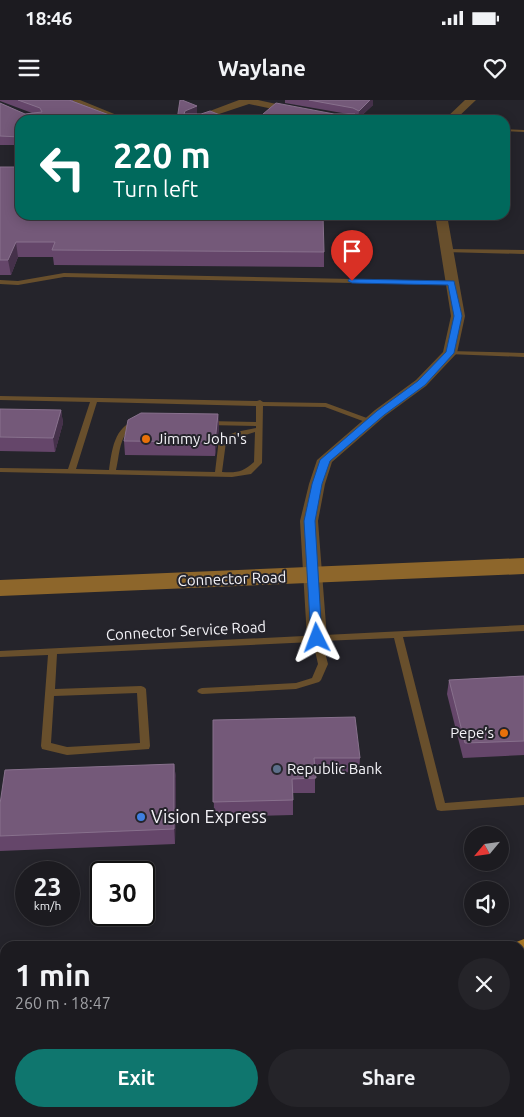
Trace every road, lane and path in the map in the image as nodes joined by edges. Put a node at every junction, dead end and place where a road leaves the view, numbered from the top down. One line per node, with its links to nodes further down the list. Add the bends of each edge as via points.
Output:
1 (71, 100): 5 (street)
2 (248, 100): 4 (street); 6 (street)
3 (471, 100): 7 (street)
4 (304, 112)
5 (111, 115)
6 (205, 115)
7 (454, 115)
8 (510, 130): 9 (lane)
9 (524, 130)
10 (442, 220): 11 (street)
11 (446, 251): 12 (lane); 14 (street)
12 (524, 252)
13 (0, 282): 14 (lane, via 18,283 64,275)
14 (451, 283): 15 (street, via 458,316)
15 (450, 353): 16 (lane); 20 (street, via 421,383)
16 (524, 355)
17 (0, 398): 18 (lane)
18 (94, 400): 19 (lane); 25 (lane)
19 (260, 402): 20 (lane, via 326,405); 23 (lane)
20 (371, 421): 29 (street, via 325,460 309,521)
21 (146, 422): 26 (lane, via 128,425 120,434)
22 (203, 423): 23 (lane)
23 (259, 427): 27 (lane, via 222,441); 27 (lane, via 258,462 248,472)
24 (0, 470): 25 (lane)
25 (70, 472): 26 (lane)
26 (112, 473): 27 (lane)
27 (218, 475)
28 (524, 566): 29 (main road, Connector Road)
29 (313, 575): 30 (main road, Connector Road); 33 (street)
30 (0, 588)
31 (524, 628): 32 (lane, Connector Service Road)
32 (398, 634): 33 (lane, Connector Service Road); 38 (lane, via 441,807)
33 (317, 638): 34 (lane, Connector Service Road); 36 (lane, via 323,664 316,680 296,686)
34 (53, 651): 35 (lane, Connector Service Road); 37 (lane)
35 (0, 654)
36 (202, 691)
37 (50, 693): 37 (lane, via 46,746 67,752 144,746 141,689)
38 (524, 801)

